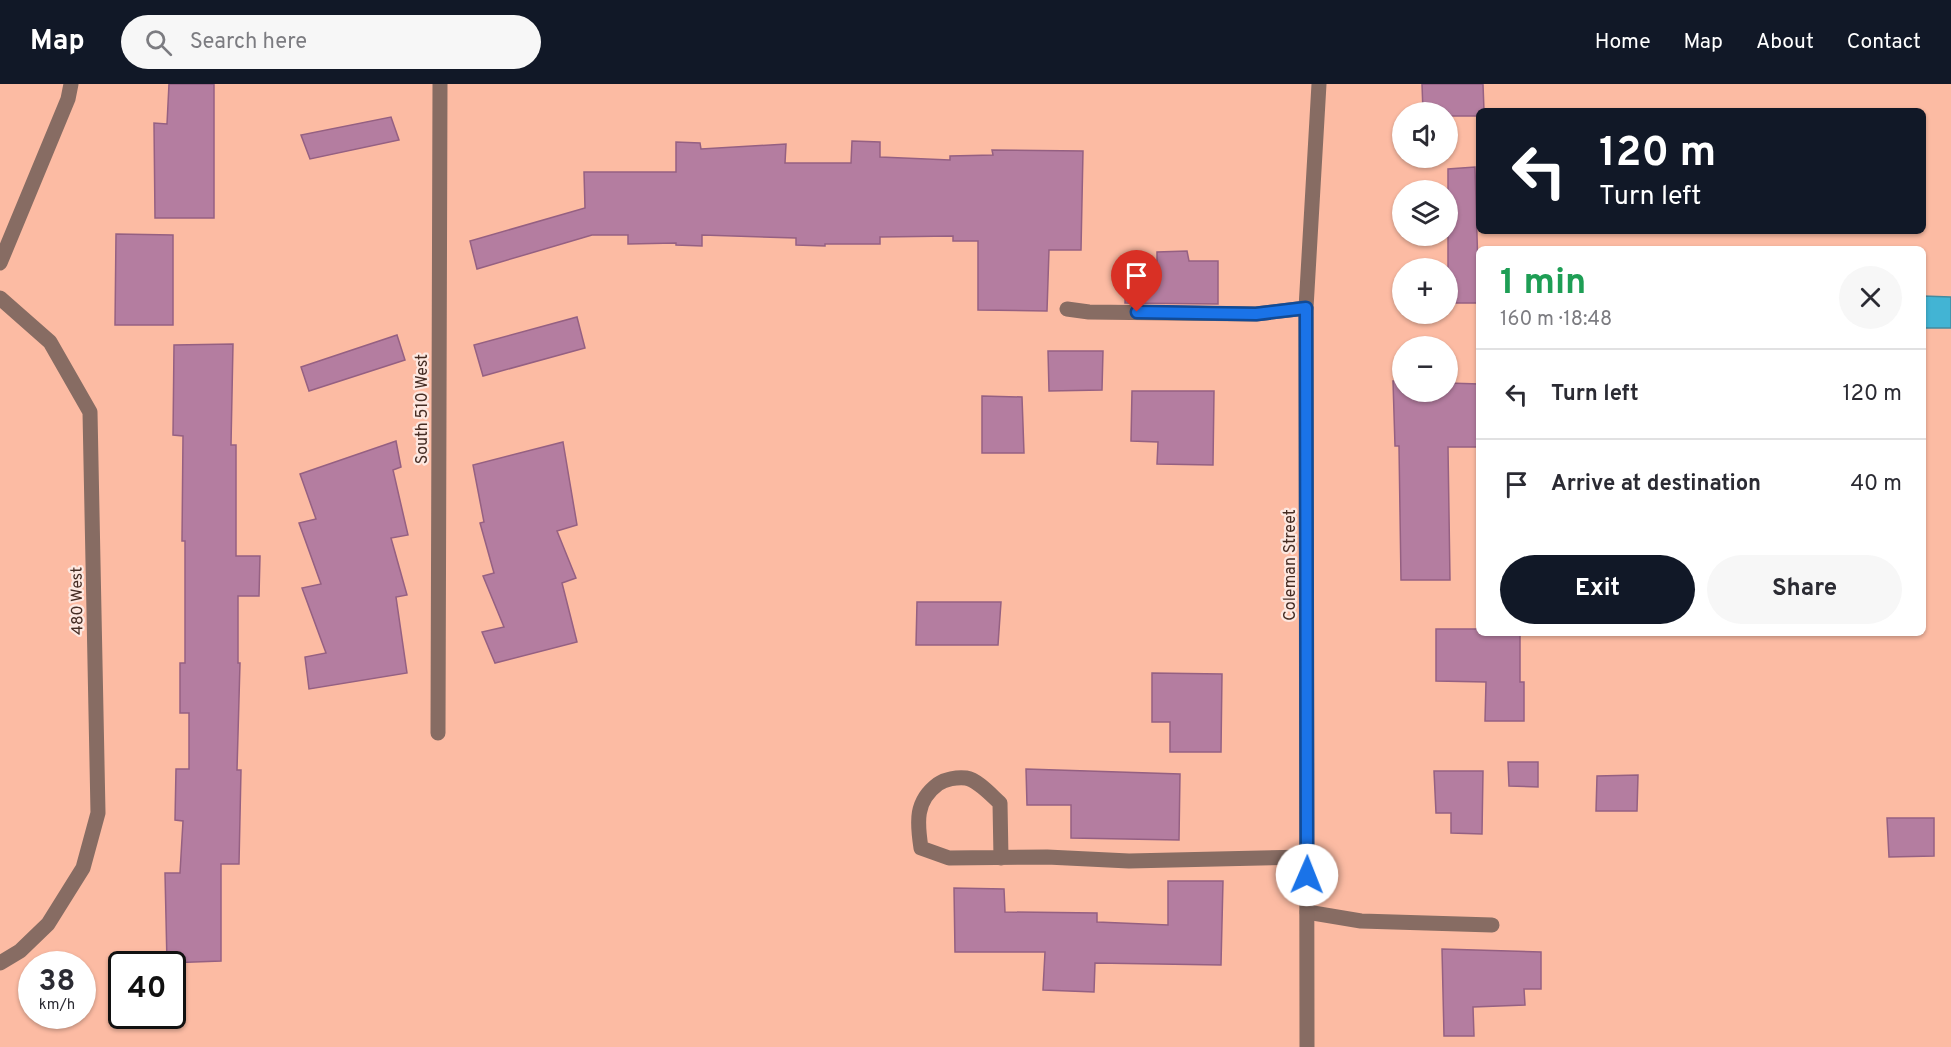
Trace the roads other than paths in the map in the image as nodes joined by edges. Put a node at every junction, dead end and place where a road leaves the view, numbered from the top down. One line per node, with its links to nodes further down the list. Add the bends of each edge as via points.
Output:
1 (71, 84): 4 (street)
2 (440, 84): 8 (street, South 510 West)
3 (1319, 84): 6 (street, Coleman Street)
4 (0, 262)
5 (0, 298): 13 (street, 480 West, via 50,342 90,412 98,813 83,868 48,924 20,951)
6 (1306, 308): 7 (street, via 1256,314); 9 (street, Coleman Street)
7 (1067, 309)
8 (438, 734)
9 (1308, 857): 10 (street, via 1129,861); 11 (street, Coleman Street)
10 (1001, 858): 10 (street, via 949,858 921,848 918,828 926,794 945,780 967,778 982,786 1000,803)
11 (1306, 912): 12 (street, via 1362,921); 14 (street, Coleman Street)
12 (1492, 926)
13 (0, 963)
14 (1306, 1047)

